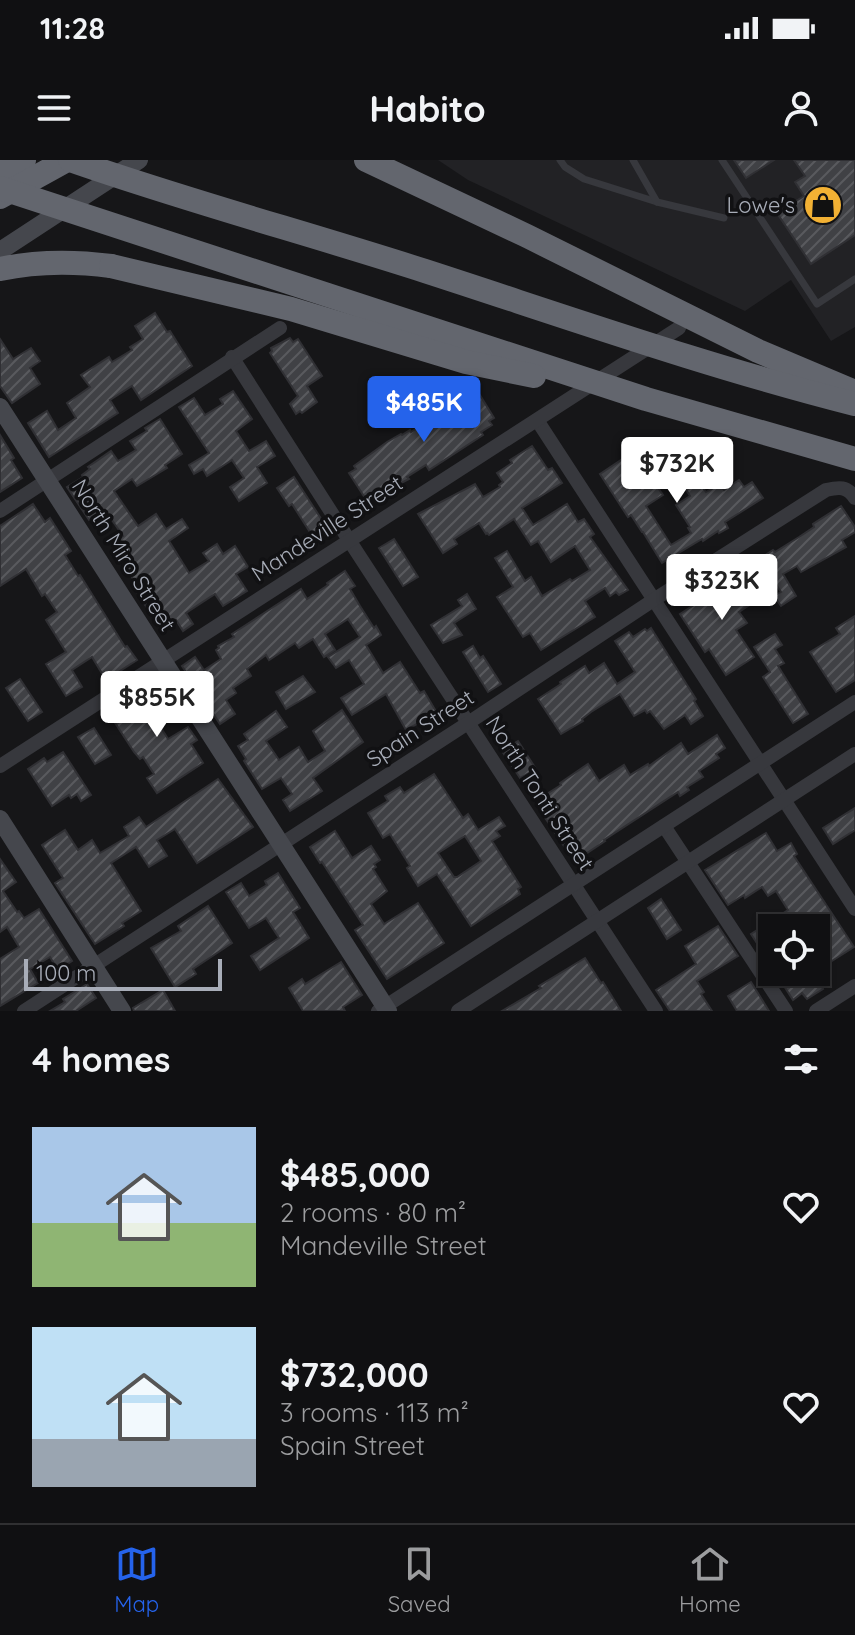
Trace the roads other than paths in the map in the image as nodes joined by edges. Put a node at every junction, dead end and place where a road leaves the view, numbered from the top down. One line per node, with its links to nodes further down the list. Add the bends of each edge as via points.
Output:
1 (24, 160): 8 (highway)
2 (69, 160): 10 (highway); 21 (highway, bridge, via 775,384)
3 (139, 160): 13 (street)
4 (366, 160): 19 (highway, via 758,351)
5 (560, 160): 11 (lane, via 584,179)
6 (633, 160): 11 (lane)
7 (722, 160): 15 (lane, via 817,304)
8 (0, 173)
9 (0, 188): 20 (highway, bridge)
10 (0, 197)
11 (657, 202): 12 (lane)
12 (724, 218)
13 (0, 251)
14 (0, 269): 20 (highway, bridge, via 58,261 111,266 291,309 466,362)
15 (855, 279)
16 (280, 328): 18 (street)
17 (679, 328): 23 (street, Mandeville Street)
18 (232, 357): 25 (street); 28 (street, North Tonti Street)
19 (855, 392)
20 (646, 399): 24 (highway, bridge)
21 (855, 404)
22 (0, 407): 25 (street, North Miro Street)
23 (537, 420): 28 (street, Mandeville Street); 29 (street)
24 (855, 459)
25 (48, 480): 27 (street); 30 (street, North Miro Street)
26 (855, 498): 29 (street, Spain Street, via 841,486 826,490)
27 (0, 511)
28 (349, 540): 30 (street, Mandeville Street); 32 (street, North Tonti Street)
29 (655, 599): 32 (street, Spain Street); 34 (street)
30 (162, 660): 35 (street, Mandeville Street); 39 (street, North Miro Street)
31 (855, 702): 34 (street)
32 (468, 723): 39 (street, Spain Street); 41 (street, North Tonti Street)
33 (855, 754): 36 (street)
34 (760, 764): 36 (street); 38 (street)
35 (0, 766)
36 (784, 800): 40 (street); 42 (street)
37 (0, 819): 44 (street)
38 (664, 826): 40 (street); 41 (street)
39 (281, 843): 44 (street, Spain Street); 46 (street, North Miro Street)
40 (688, 862): 43 (street); 51 (street)
41 (573, 884): 43 (street, North Tonti Street); 46 (street)
42 (855, 909)
43 (597, 921): 49 (street); 50 (street, North Tonti Street)
44 (94, 967): 47 (street, Spain Street); 48 (street)
45 (855, 986): 52 (street)
46 (384, 1009)
47 (24, 1011)
48 (122, 1011)
49 (458, 1011)
50 (656, 1011)
51 (786, 1011)
52 (816, 1011)

